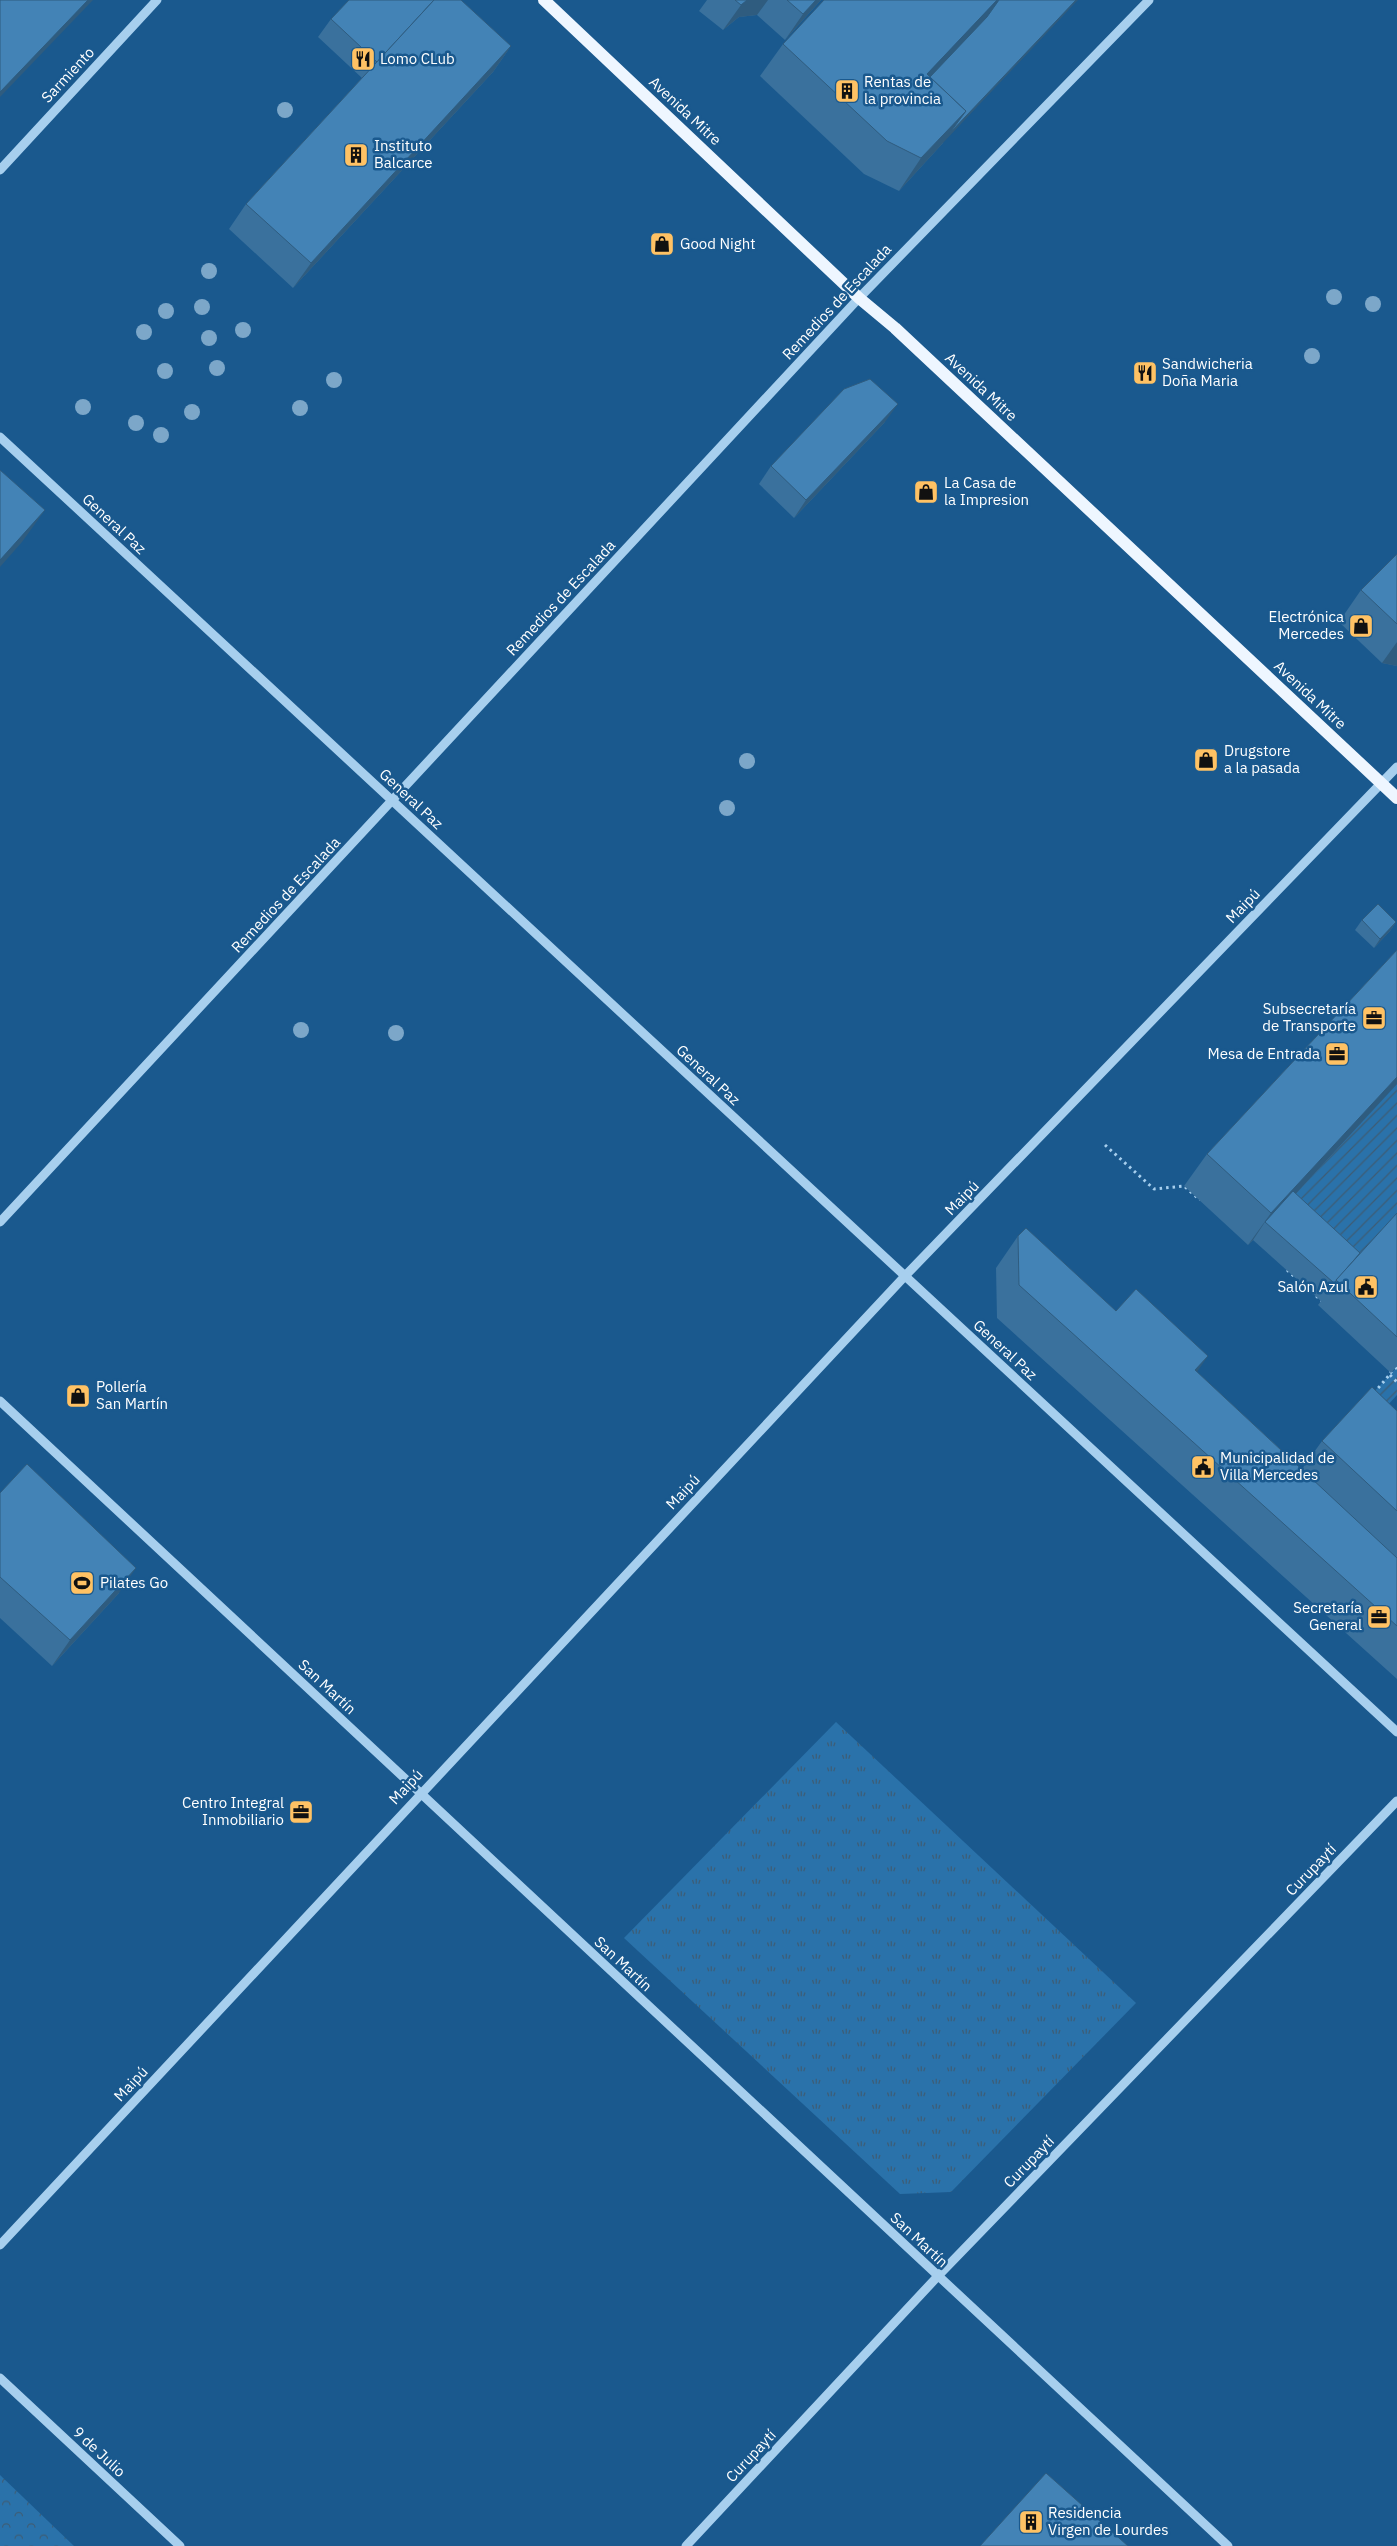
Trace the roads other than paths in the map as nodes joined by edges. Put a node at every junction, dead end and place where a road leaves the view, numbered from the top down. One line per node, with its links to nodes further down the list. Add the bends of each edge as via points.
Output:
1 (157, 0): 4 (street, Sarmiento)
2 (544, 0): 5 (main road, Avenida Mitre)
3 (1149, 0): 5 (street, Remedios de Escalada)
4 (0, 170)
5 (859, 298): 8 (main road, Avenida Mitre, via 895,328); 10 (street, Remedios de Escalada)
6 (0, 437): 10 (street, General Paz)
7 (1397, 767): 8 (street, Maipú)
8 (1381, 784): 9 (main road, Avenida Mitre); 12 (street, Maipú)
9 (1397, 798)
10 (392, 800): 11 (street, Remedios de Escalada); 12 (street, General Paz)
11 (0, 1222)
12 (905, 1276): 14 (street, General Paz); 15 (street, Maipú)
13 (0, 1401): 15 (street, San Martín)
14 (1397, 1732)
15 (420, 1793): 17 (street, Maipú); 18 (street, San Martín)
16 (1397, 1801): 18 (street, Curupaytí)
17 (0, 2245)
18 (938, 2276): 21 (street, Curupaytí); 22 (street, San Martín)
19 (0, 2378): 20 (street, 9 de Julio)
20 (180, 2546)
21 (686, 2546)
22 (1228, 2546)

